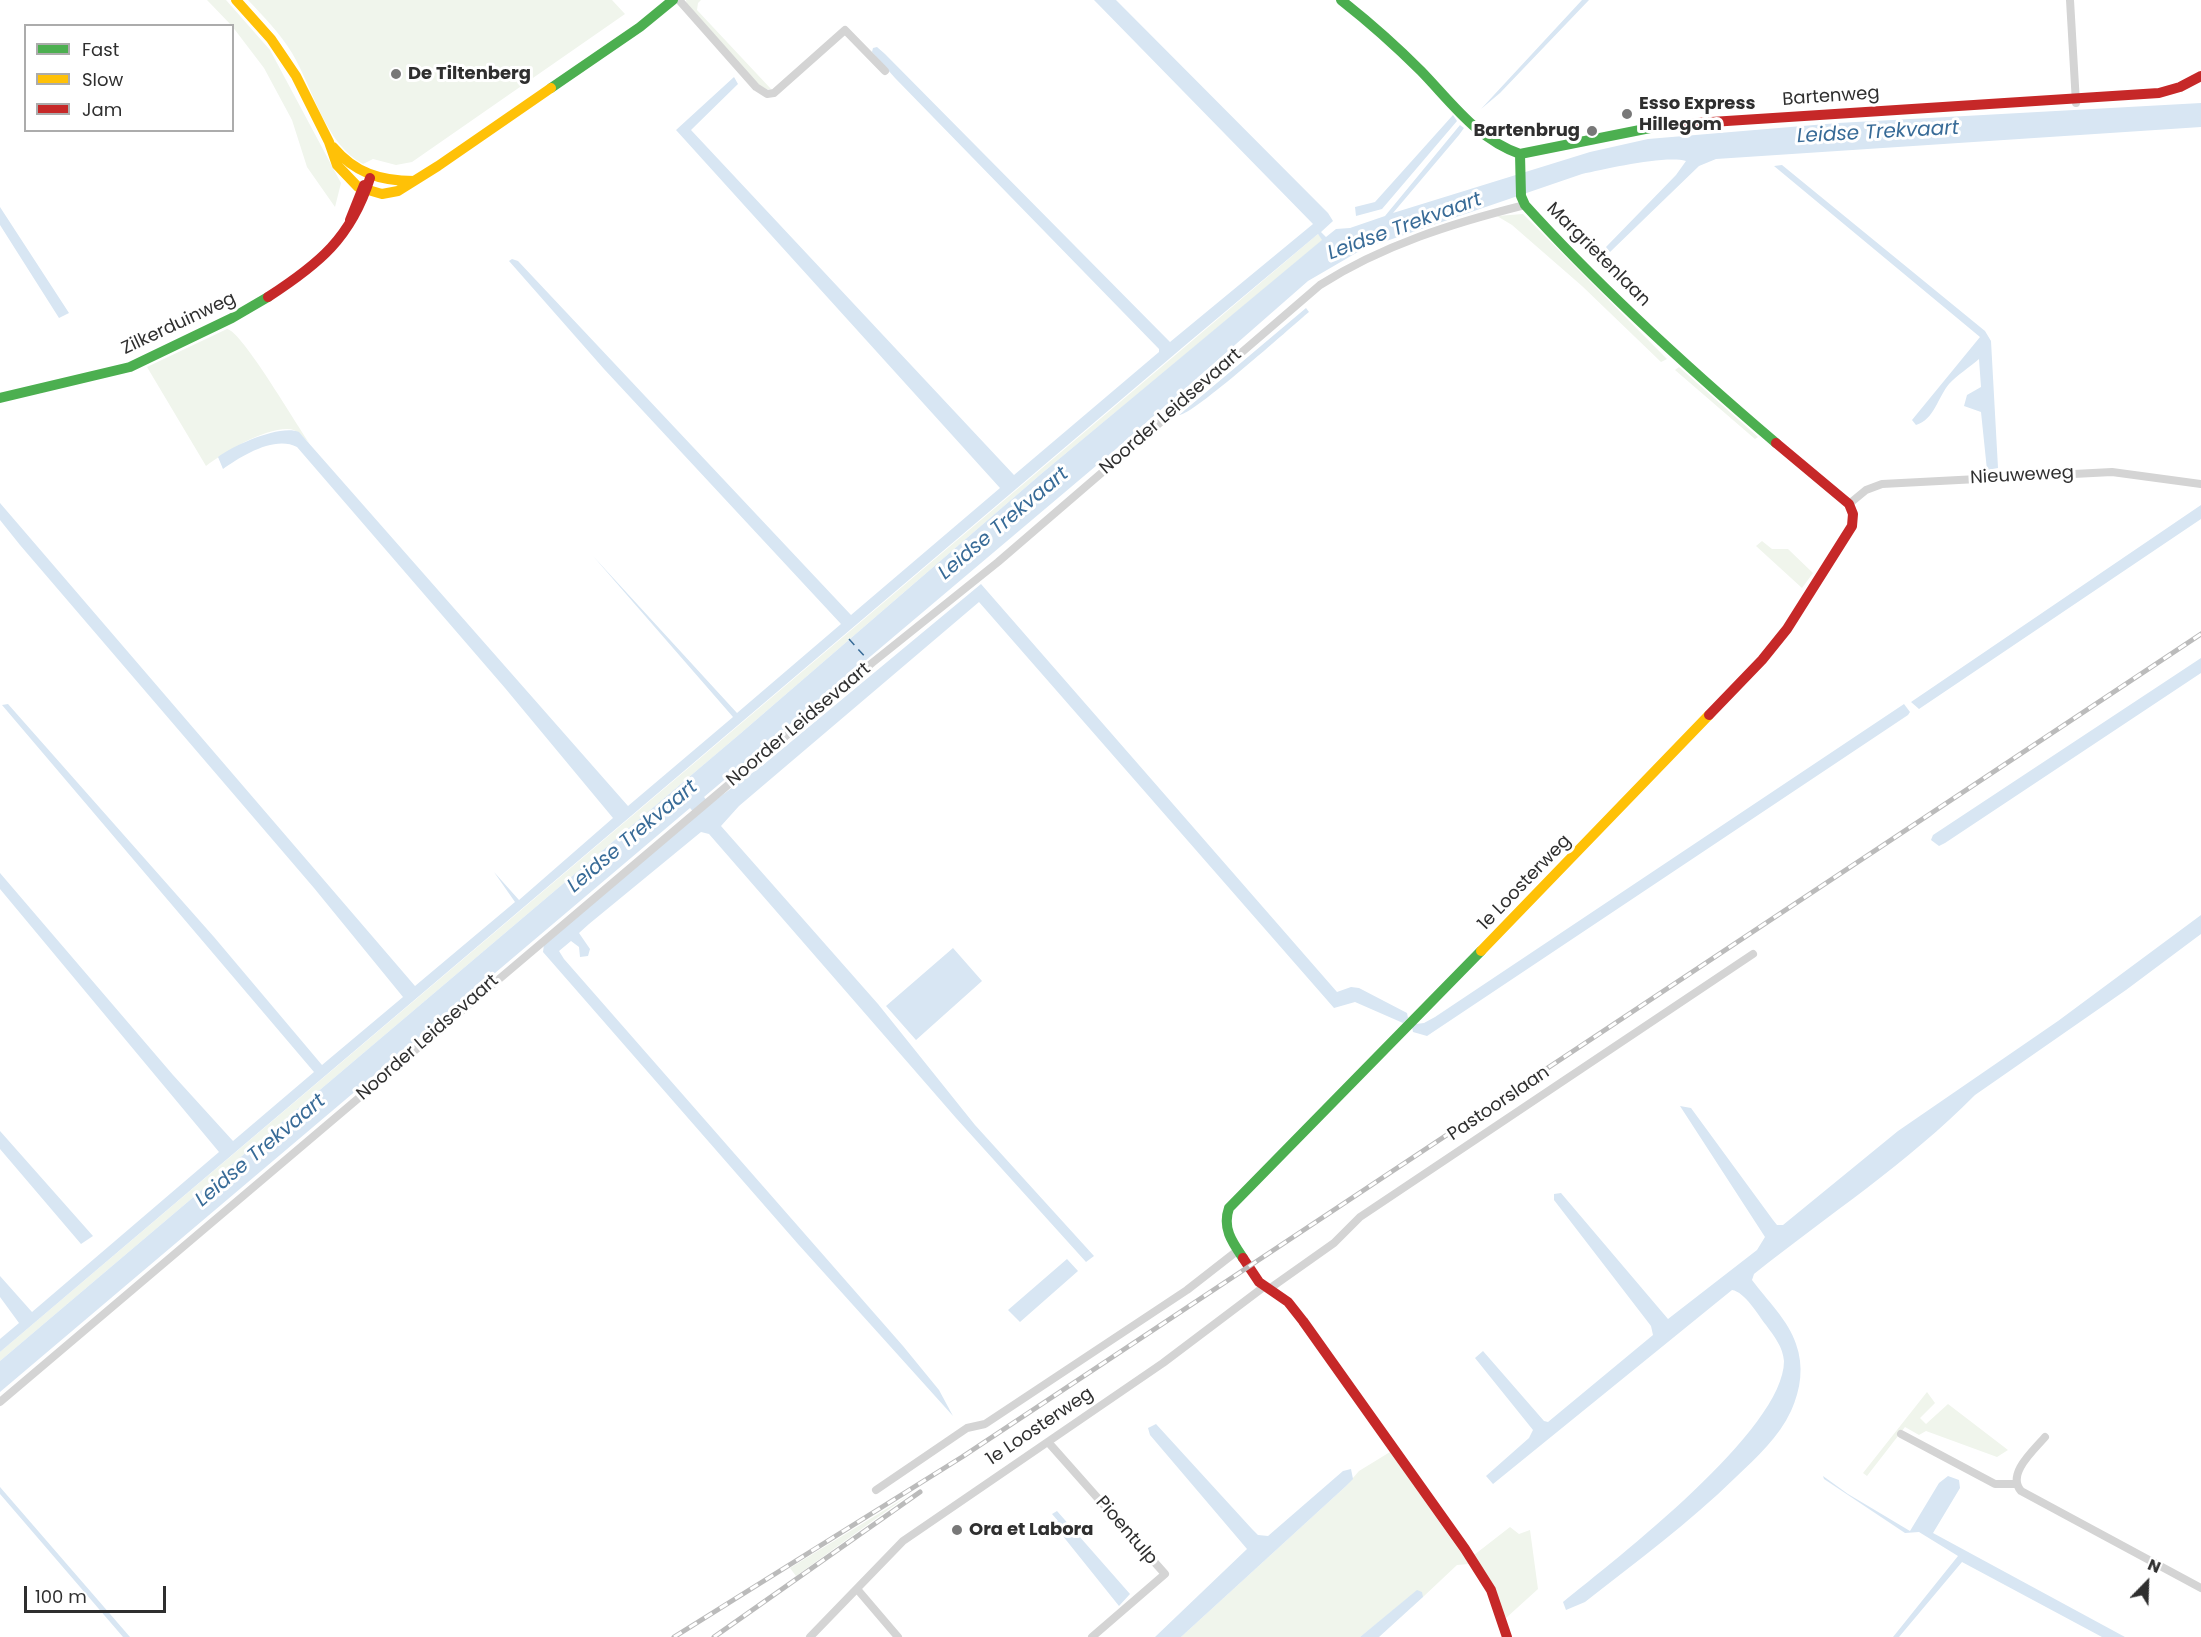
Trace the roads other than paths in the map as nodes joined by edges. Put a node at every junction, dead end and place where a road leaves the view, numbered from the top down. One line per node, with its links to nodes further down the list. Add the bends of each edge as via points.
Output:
1 (236, 0): 10 (street, via 285,59)
2 (673, 0): 13 (street, via 640,27)
3 (679, 0): 6 (street, via 756,87 767,94 774,93 845,30)
4 (1341, 0): 11 (street, via 1386,36 1480,131 1500,147)
5 (2070, 0): 9 (street)
6 (885, 71)
7 (2201, 76): 9 (street, via 2159,93)
8 (2201, 84): 9 (street, via 2169,97)
9 (2076, 100): 11 (street, Bartenweg, via 1664,125)
10 (329, 142): 12 (street, via 352,167); 14 (street, via 337,165)
11 (1521, 154): 15 (street, Margrietenlaan)
12 (370, 177): 13 (street); 14 (street, Zilkerduinweg)
13 (414, 181): 14 (street, via 398,191 382,194)
14 (364, 190): 16 (street, Zilkerduinweg, via 361,209 347,230 277,293 126,368)
15 (1523, 200): 18 (street, Margrietenlaan, via 1567,251 1691,371); 22 (street, Noorder Leidsevaart, via 1447,225 1355,263 1320,285 998,562 872,663)
16 (0, 398)
17 (2201, 484): 18 (street, Nieuweweg, via 2112,472 1994,477 1882,484 1866,490)
18 (1849, 504): 20 (street, 1e Loosterweg, via 1852,526 1787,629 1762,660 1419,1016 1235,1200 1226,1216 1226,1227)
19 (1753, 954): 21 (street, Pastoorslaan, via 1360,1217 1334,1243)
20 (1238, 1251): 21 (street, 1e Loosterweg, via 1255,1278); 27 (street, 1e Loosterweg, via 1082,1361 986,1424 967,1428)
21 (1267, 1288): 25 (street, 1e Loosterweg); 33 (street, via 1288,1302 1303,1321 1465,1548 1491,1590)
22 (0, 1402)
23 (1901, 1434): 26 (street, via 1995,1484)
24 (2045, 1437): 26 (street, via 2019,1471)
25 (1048, 1442): 29 (street, 1e Loosterweg, via 903,1541); 32 (street, Pioentulp, via 1165,1574)
26 (2016, 1484): 28 (street, via 2021,1491)
27 (876, 1490)
28 (2201, 1588)
29 (857, 1589): 30 (street, 1e Loosterweg); 31 (street)
30 (810, 1637)
31 (898, 1637)
32 (1092, 1637)
33 (1507, 1637)

